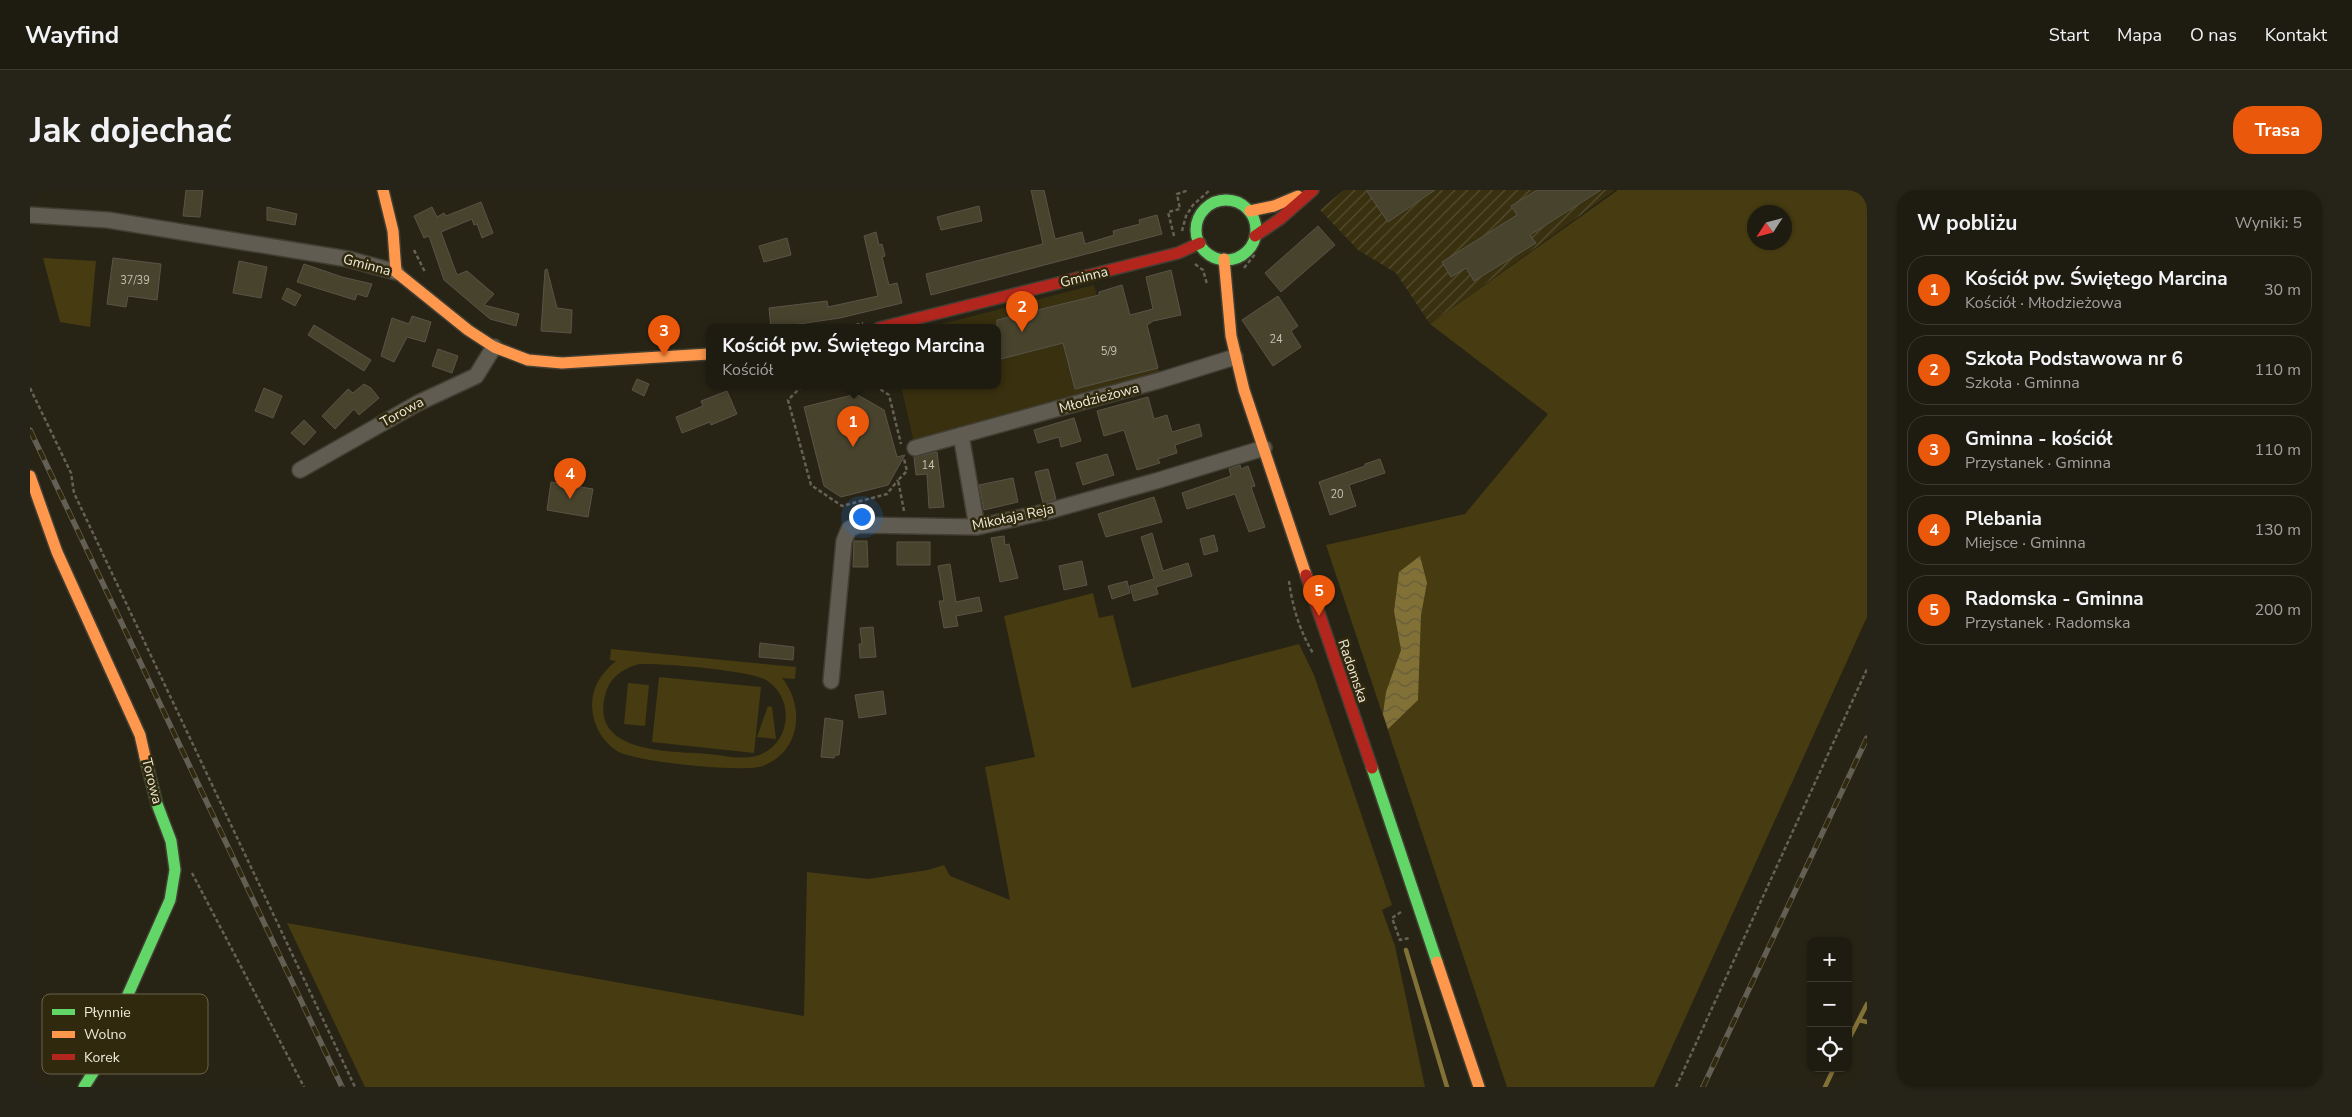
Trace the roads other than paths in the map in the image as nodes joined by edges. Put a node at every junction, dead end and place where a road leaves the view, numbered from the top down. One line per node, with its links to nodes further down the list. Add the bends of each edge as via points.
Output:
1 (383, 190): 12 (street, via 393,221)
2 (1219, 190): 6 (street)
3 (1241, 190): 7 (street)
4 (1308, 190): 7 (street, via 1274,206)
5 (1313, 190): 9 (street)
6 (1213, 203): 7 (street, via 1229,200); 10 (street, via 1200,217 1196,236)
7 (1247, 208): 9 (street, via 1254,218)
8 (30, 215): 12 (street, Gminna, via 108,220 348,258)
9 (1255, 236): 11 (street, via 1243,254)
10 (1200, 243): 11 (street, via 1214,257); 13 (street, Gminna, via 1178,253)
11 (1224, 259): 16 (street, Radomska)
12 (396, 272): 14 (street, Gminna)
13 (895, 324)
14 (494, 347): 15 (street, Gminna, via 528,360 562,363); 20 (street, Torowa, via 476,376 418,403)
15 (706, 354)
16 (1235, 357): 17 (street, Młodzieżowa); 19 (street, Radomska)
17 (961, 435): 18 (street, Młodzieżowa); 22 (street)
18 (915, 448)
19 (1264, 448): 22 (street, Mikołaja Reja, via 1045,512); 27 (street, Radomska)
20 (300, 470)
21 (30, 476): 24 (street, Torowa, via 57,552 140,735 170,841 175,870 170,900)
22 (977, 527): 23 (street, Mikołaja Reja, via 859,525 849,529 844,541)
23 (831, 681)
24 (128, 994)
25 (92, 1074): 26 (street, Torowa)
26 (84, 1087)
27 (1479, 1087)

